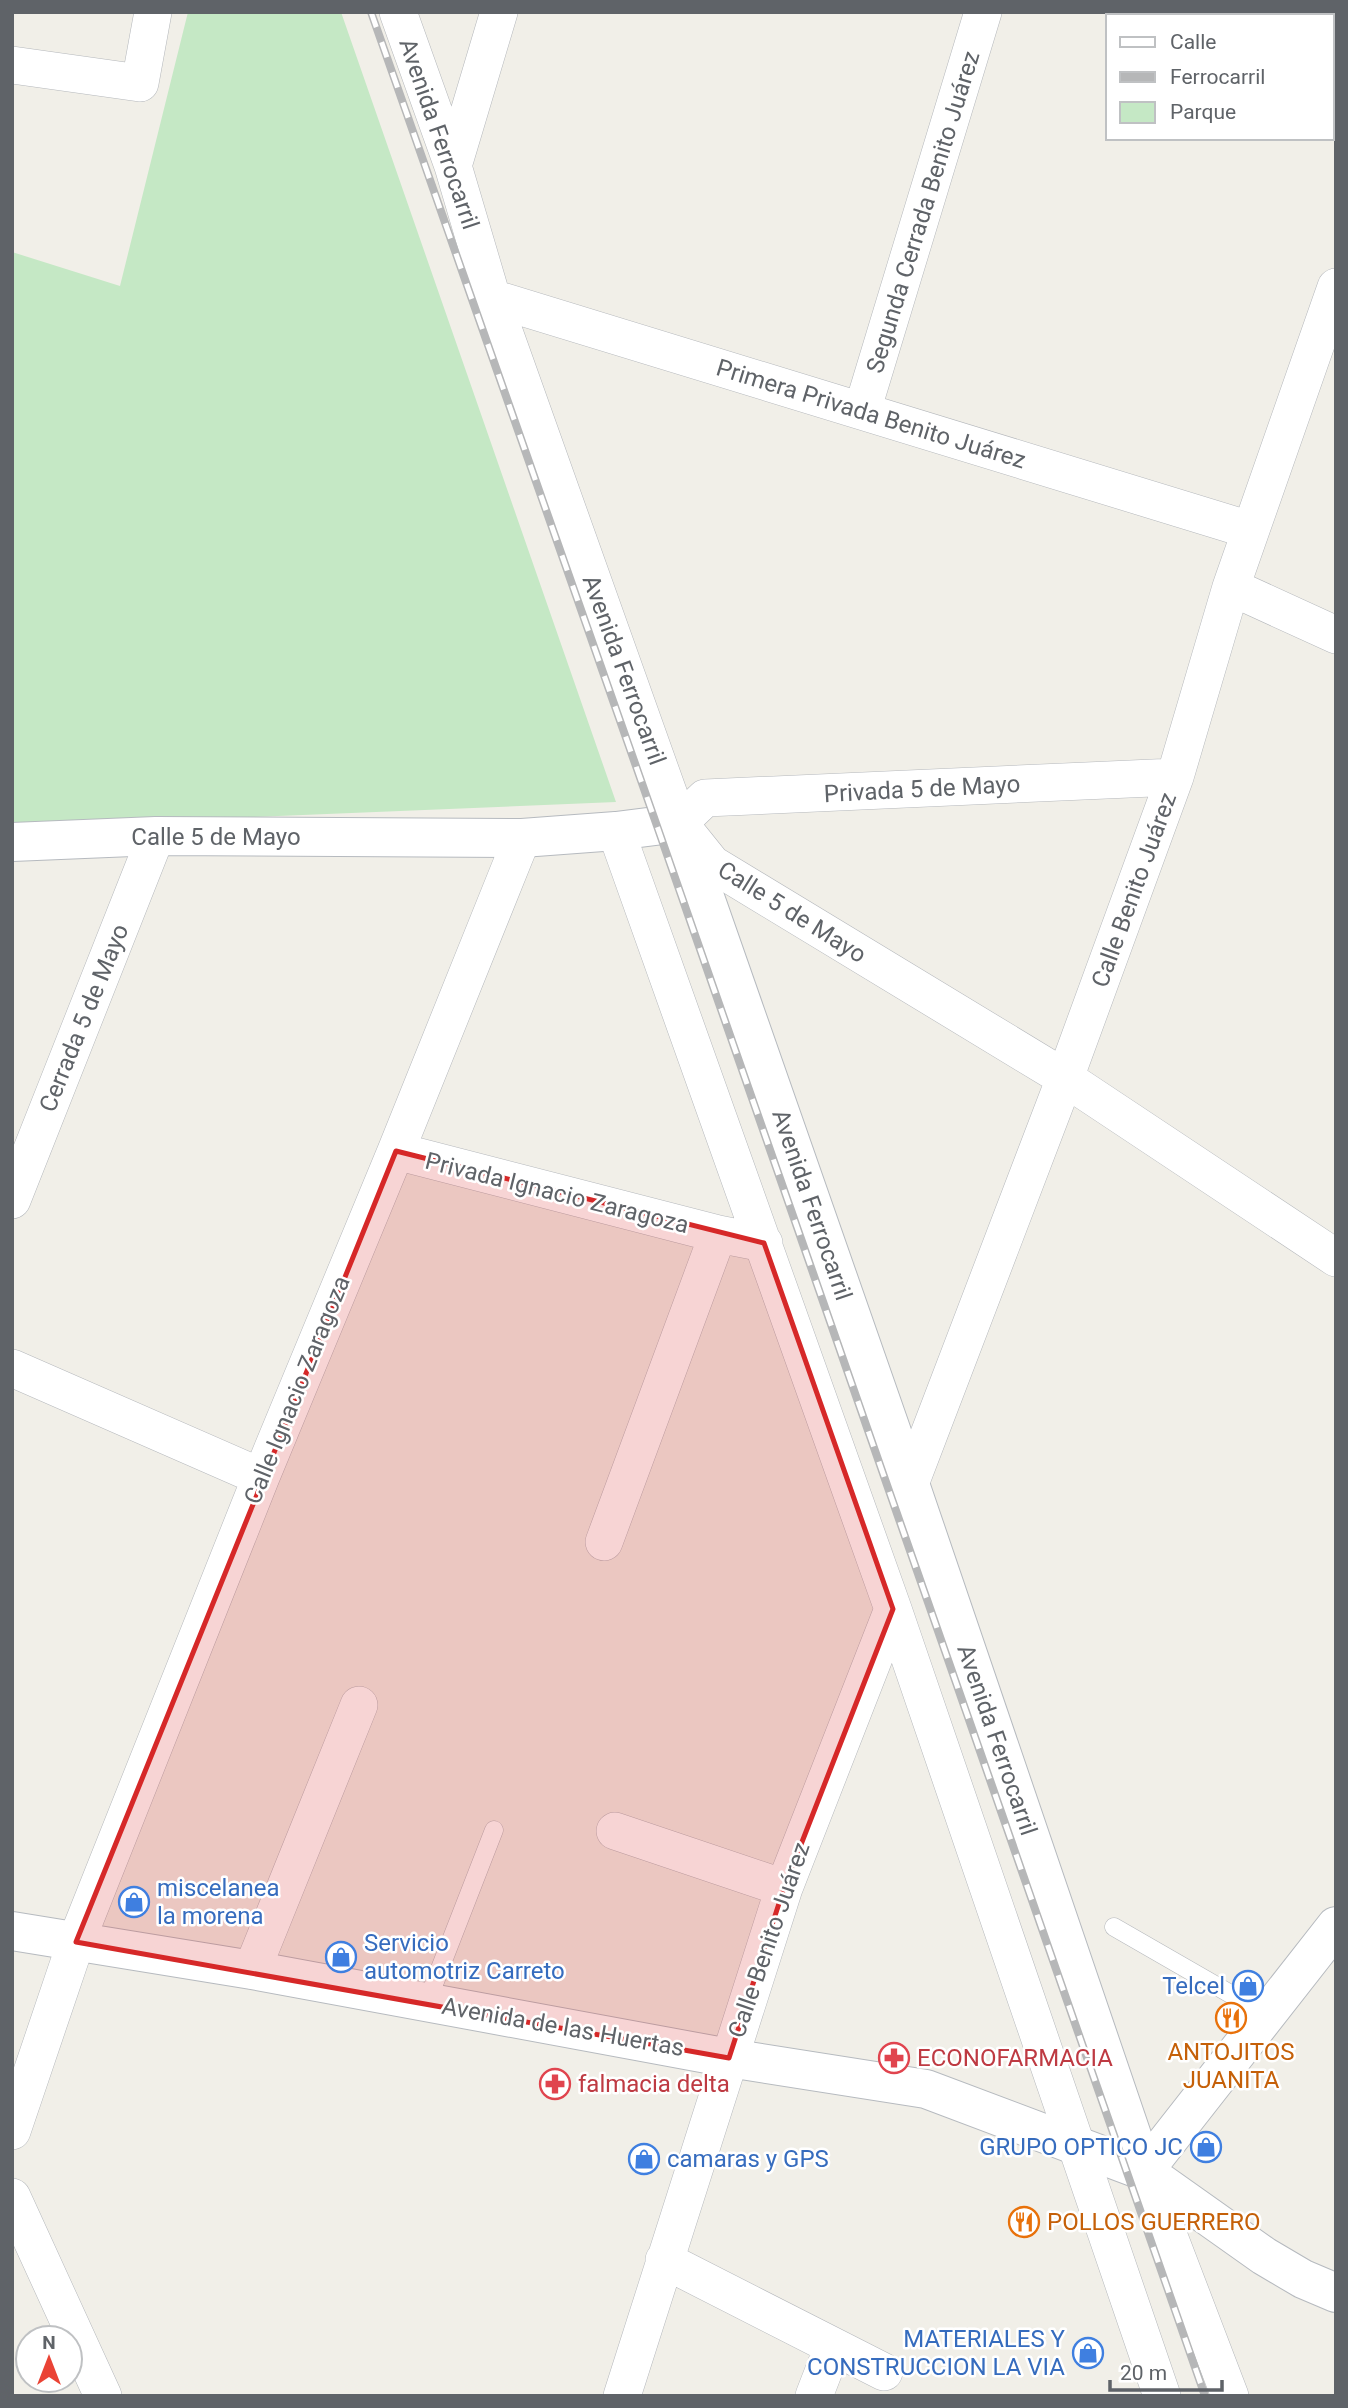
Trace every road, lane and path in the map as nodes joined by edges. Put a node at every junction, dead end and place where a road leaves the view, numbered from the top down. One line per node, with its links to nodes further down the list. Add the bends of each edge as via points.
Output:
1 (153, 12): 5 (street, via 141,83)
2 (398, 12): 6 (street, Avenida Ferrocarril)
3 (499, 12): 6 (street)
4 (983, 12): 9 (street, Segunda Cerrada Benito Juárez)
5 (12, 65)
6 (453, 166): 8 (street, Avenida Ferrocarril)
7 (1336, 287): 10 (street, Calle Benito Juárez)
8 (492, 298): 9 (street, Primera Privada Benito Juárez); 14 (street, Avenida Ferrocarril)
9 (862, 411): 10 (street, Primera Privada Benito Juárez)
10 (1250, 530): 11 (street, Calle Benito Juárez)
11 (1231, 587): 12 (street); 13 (street, Calle Benito Juárez)
12 (1336, 635)
13 (1175, 777): 14 (street, Privada 5 de Mayo, via 705,798); 19 (street, Calle Benito Juárez)
14 (679, 823): 15 (street, Calle 5 de Mayo); 19 (street, Calle 5 de Mayo, via 712,864); 27 (street, Avenida Ferrocarril)
15 (616, 831): 17 (street, Calle 5 de Mayo); 23 (street)
16 (156, 836): 17 (street, Calle 5 de Mayo); 18 (street, Calle 5 de Mayo); 21 (street, Cerrada 5 de Mayo)
17 (522, 838): 20 (street, Calle Ignacio Zaragoza)
18 (12, 842)
19 (1065, 1078): 24 (street, Calle 5 de Mayo); 27 (street, Calle Benito Juárez)
20 (397, 1151): 22 (street, Privada Ignacio Zaragoza); 26 (street, Calle Ignacio Zaragoza)
21 (12, 1200)
22 (718, 1234): 23 (street, Privada Ignacio Zaragoza); 28 (street, Privada Ignacio Zaragoza)
23 (764, 1243): 29 (street)
24 (1336, 1258)
25 (12, 1368): 26 (street)
26 (261, 1477): 37 (street, Calle Ignacio Zaragoza)
27 (910, 1484): 44 (street, Avenida Ferrocarril)
28 (604, 1542)
29 (892, 1609): 33 (street, Calle Benito Juárez); 43 (street)
30 (359, 1705): 38 (street)
31 (494, 1830): 39 (lane)
32 (615, 1831): 33 (street)
33 (784, 1888): 41 (street, Calle Benito Juárez)
34 (1336, 1926): 40 (street)
35 (1114, 1927): 40 (lane)
36 (13, 1933): 37 (street, Avenida de las Huertas)
37 (76, 1942): 38 (street, Avenida de las Huertas); 42 (street, Calle Ignacio Zaragoza)
38 (252, 1970): 39 (street, Avenida de las Huertas)
39 (427, 2002): 41 (street, Avenida de las Huertas)
40 (1266, 2015): 44 (street)
41 (729, 2058): 43 (street, Avenida de las Huertas, via 926,2089); 46 (street, Calle Benito Juárez)
42 (12, 2131)
43 (1076, 2144): 44 (street, Avenida de las Huertas); 53 (street)
44 (1144, 2171): 47 (street, Avenida de las Huertas, via 1264,2256); 54 (street, Avenida Ferrocarril)
45 (12, 2197): 50 (street)
46 (664, 2260): 48 (street); 51 (street, Calle Benito Juárez)
47 (1336, 2293)
48 (833, 2347): 49 (street); 52 (street)
49 (884, 2372)
50 (103, 2396)
51 (622, 2396)
52 (814, 2396)
53 (1162, 2396)
54 (1230, 2396)

